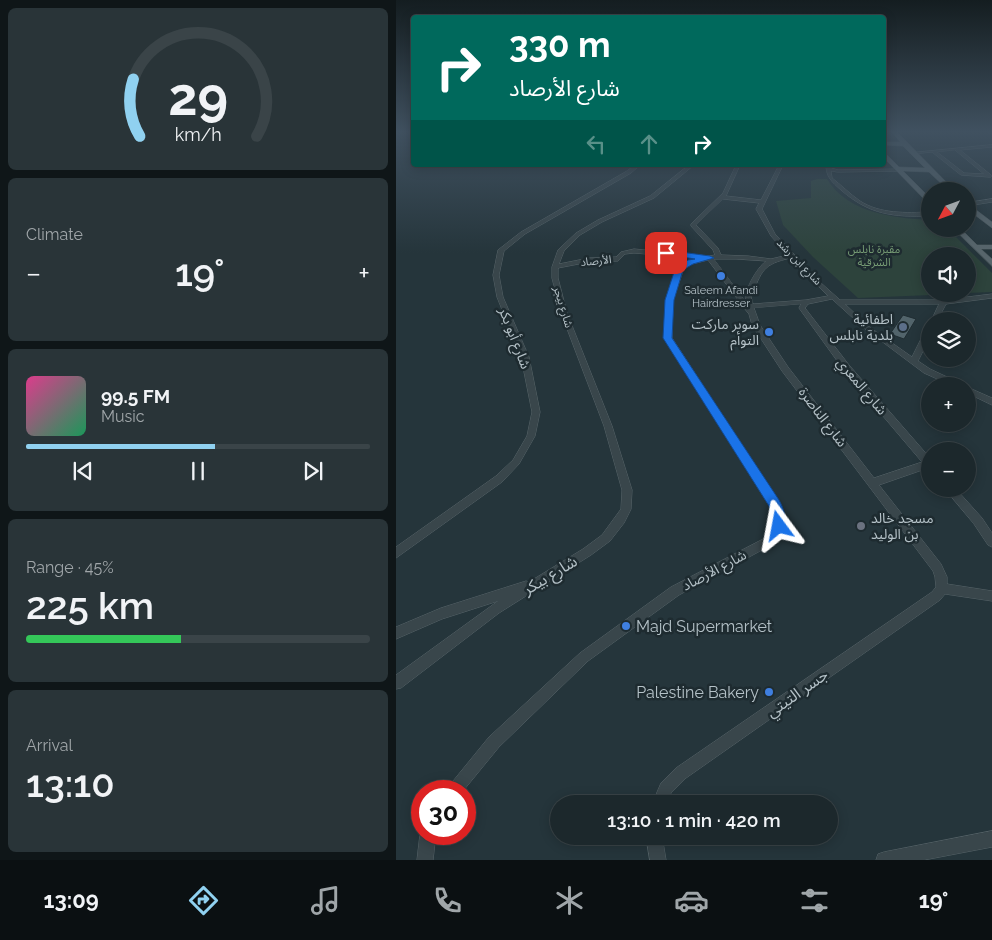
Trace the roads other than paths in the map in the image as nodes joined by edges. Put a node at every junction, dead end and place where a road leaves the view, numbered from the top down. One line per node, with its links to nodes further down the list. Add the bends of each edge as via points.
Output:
1 (629, 172): 48 (street, شارع أبو بكر, via 523,233 501,250 496,275 500,298 525,356 536,412 532,436 516,462 499,480)
2 (683, 172): 27 (street, شارع بيجر, via 652,196 578,234 561,250)
3 (734, 172): 12 (street)
4 (777, 172): 14 (street)
5 (829, 172): 18 (street, via 830,178 865,206 898,214)
6 (900, 172): 11 (main road)
7 (931, 172): 10 (main road)
8 (960, 172): 9 (street)
9 (991, 177)
10 (942, 182)
11 (921, 193)
12 (722, 197): 14 (street); 24 (street, via 693,225 716,249)
13 (989, 201): 15 (street); 16 (street)
14 (762, 202): 23 (street, شارع ابن رشد, via 759,209 773,235)
15 (976, 204)
16 (992, 205)
17 (976, 213): 19 (main road)
18 (921, 214)
19 (992, 226)
20 (966, 238): 21 (main road)
21 (977, 249): 22 (main road); 26 (main road)
22 (992, 249)
23 (792, 256): 25 (street); 30 (street, شارع ابن رشد)
24 (715, 258): 25 (street, شارع الأرصاد, via 744,256); 27 (street, الأرصاد, via 634,250 618,258); 36 (street); 54 (street, شارع الأرصاد, via 691,262 679,269 670,300 668,338 774,504 779,520 776,531 763,545 676,591 584,656 494,742)
25 (769, 260): 34 (street, شارع الناصرة, via 759,271 748,297)
26 (992, 264)
27 (555, 267): 42 (street, شارع بيجر, via 564,313)
28 (992, 296): 29 (street)
29 (976, 298)
30 (836, 300): 31 (street); 32 (street); 38 (street, شارع ابن رشد, via 866,327)
31 (806, 302): 34 (street); 43 (street, شارع المعري, via 803,310)
32 (921, 302)
33 (943, 302): 35 (street)
34 (750, 306): 36 (street, شارع الناصرة)
35 (938, 312)
36 (754, 319): 45 (street, شارع الناصرة, via 785,369)
37 (921, 347): 38 (street)
38 (914, 361): 39 (street, شارع ابن رشد)
39 (941, 377)
40 (976, 394): 41 (street)
41 (992, 402)
42 (608, 426): 49 (street, شارع بيكر, via 627,490 626,509 606,538)
43 (921, 456)
44 (921, 468): 45 (street)
45 (872, 483): 50 (street, شارع الناصرة, via 937,568)
46 (957, 497): 47 (street)
47 (992, 542)
48 (396, 553)
49 (540, 581): 52 (street, via 441,614); 53 (street, شارع بيكر, via 472,625)
50 (942, 588): 51 (street); 55 (street, جسر التيتي, via 936,596 682,773)
51 (992, 596)
52 (396, 633)
53 (396, 684)
54 (463, 780)
55 (663, 795)
56 (992, 839): 61 (street)
57 (427, 845): 59 (street)
58 (656, 845): 60 (street)
59 (425, 860)
60 (658, 860)
61 (884, 860)

